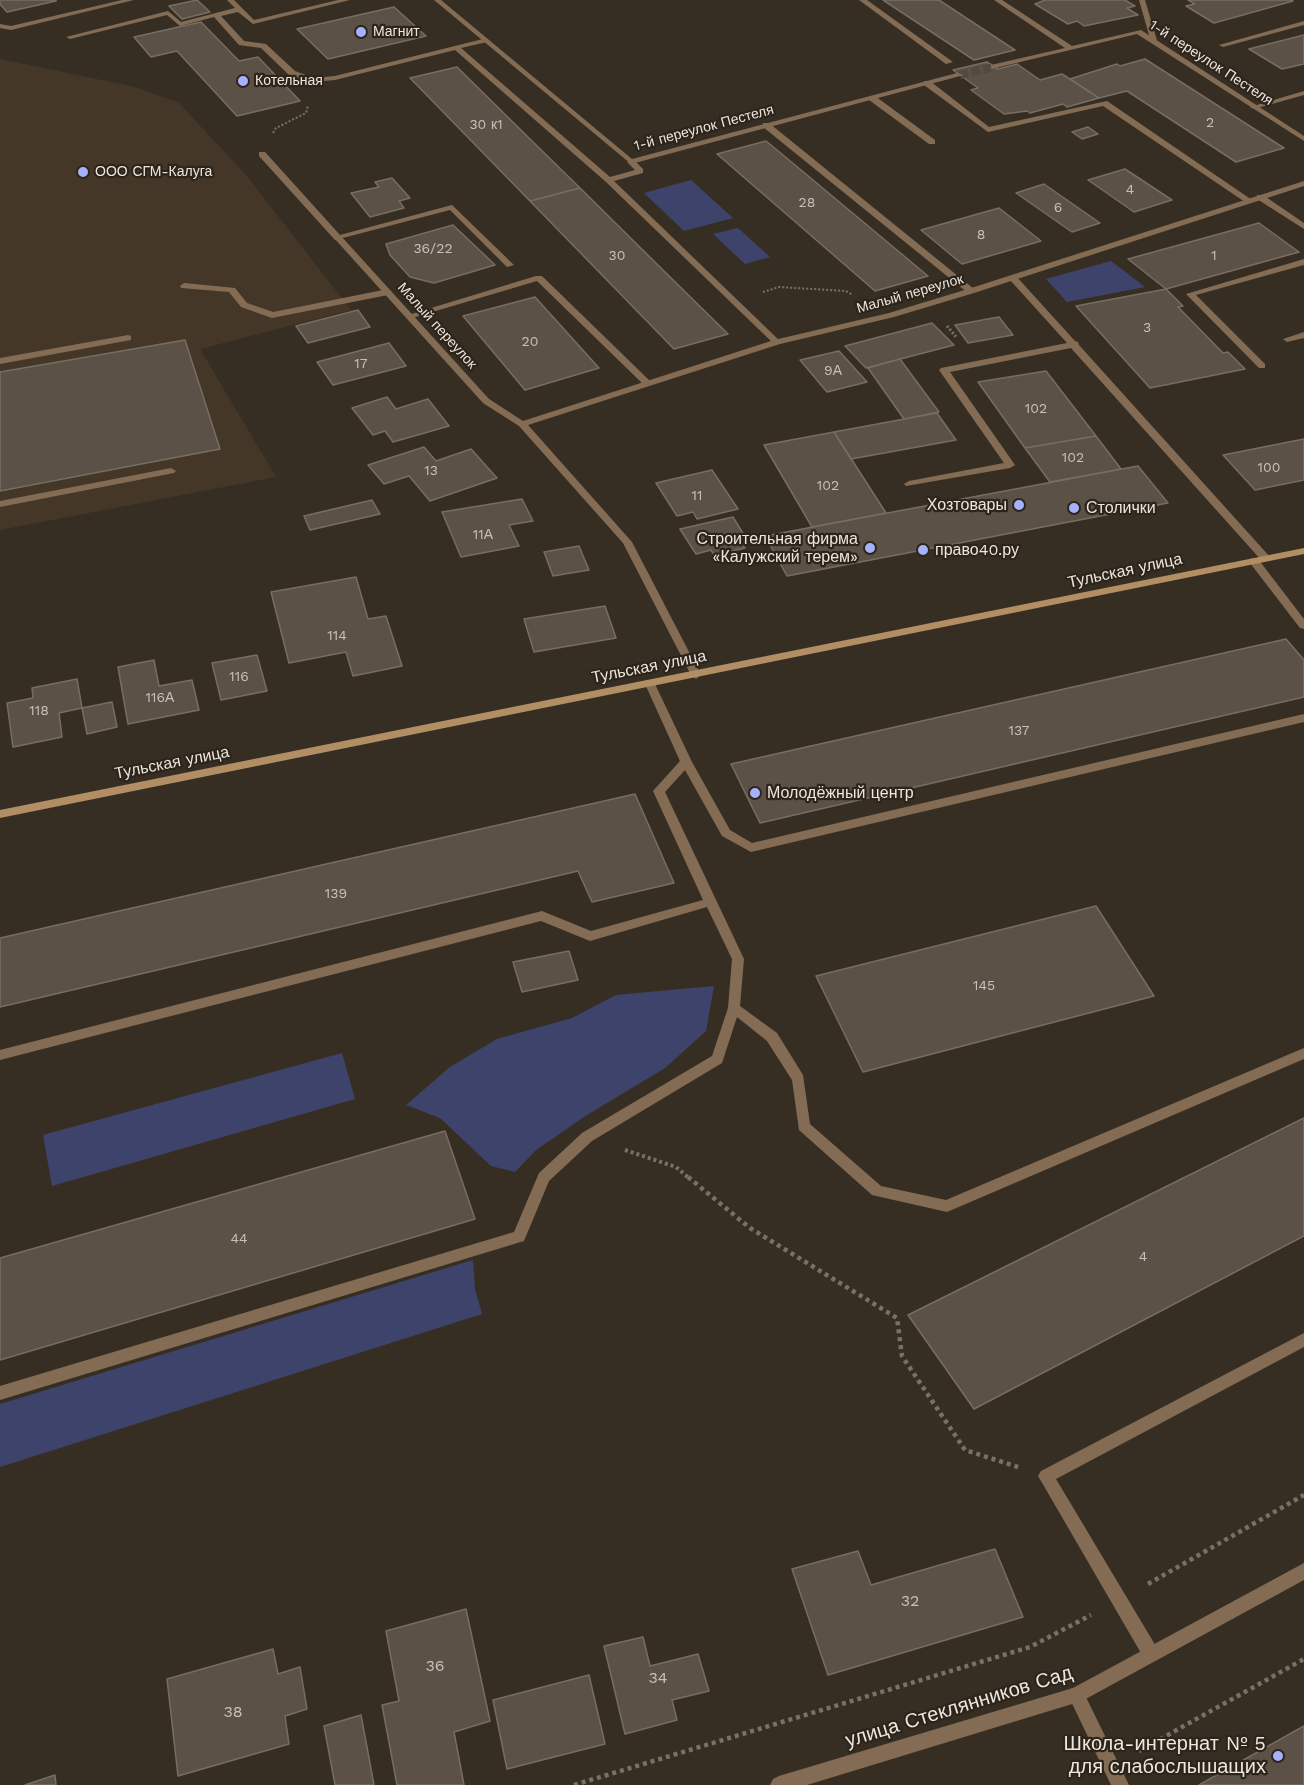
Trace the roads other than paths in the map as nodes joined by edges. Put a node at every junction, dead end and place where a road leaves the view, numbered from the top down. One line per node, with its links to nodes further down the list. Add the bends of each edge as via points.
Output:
1 (131, 0): 11 (street, via 11,28)
2 (230, 0): 8 (street)
3 (347, 0): 8 (street, via 253,22)
4 (437, 0): 13 (street, 1-й переулок Пестеля)
5 (862, 0): 18 (street)
6 (997, 0): 17 (street)
7 (1142, 0): 14 (street)
8 (240, 9): 9 (street)
9 (216, 15): 12 (street, via 180,24 168,13); 16 (street, via 242,43 263,46 292,73 313,80)
10 (1304, 23): 15 (street)
11 (0, 26)
12 (70, 37)
13 (484, 40): 16 (street); 29 (street, 1-й переулок Пестеля)
14 (1155, 42): 17 (street, 1-й переулок Пестеля, via 1138,32); 24 (street, 1-й переулок Пестеля)
15 (1223, 45)
16 (456, 47): 30 (street)
17 (1070, 48): 19 (street, 1-й переулок Пестеля)
18 (949, 62)
19 (994, 67)
20 (960, 75): 21 (street, 1-й переулок Пестеля)
21 (927, 83): 23 (street, 1-й переулок Пестеля); 33 (street, via 988,130 1104,103)
22 (1304, 93): 24 (street)
23 (872, 98): 25 (street, 1-й переулок Пестеля); 27 (street)
24 (1254, 107): 26 (street, 1-й переулок Пестеля)
25 (766, 125): 29 (street, 1-й переулок Пестеля); 40 (street)
26 (1304, 139)
27 (932, 142)
28 (262, 154): 35 (street, Малый переулок)
29 (631, 162): 30 (street, via 640,171)
30 (609, 180): 46 (street)
31 (1304, 183): 32 (street, Малый переулок)
32 (1260, 197): 33 (street, Малый переулок); 34 (street)
33 (1248, 200): 38 (street, Малый переулок)
34 (1304, 227)
35 (338, 238): 37 (street, via 452,207); 41 (street, Малый переулок)
36 (1304, 262): 49 (street, via 1190,294)
37 (510, 265)
38 (1013, 278): 40 (street, Малый переулок); 47 (street)
39 (184, 286): 41 (street, via 232,290 244,305 272,315)
40 (971, 291): 46 (street, Малый переулок)
41 (388, 292): 42 (street, Малый переулок)
42 (409, 316): 50 (street, via 539,278); 51 (street, Малый переулок, via 486,401)
43 (1304, 335): 45 (street)
44 (128, 338): 48 (street)
45 (1287, 339)
46 (777, 342): 50 (street, Малый переулок)
47 (1075, 344): 53 (street, via 944,370 1010,465); 56 (street)
48 (0, 361)
49 (1262, 366)
50 (647, 383): 51 (street, Малый переулок)
51 (522, 424): 59 (street, Малый переулок, via 627,542)
52 (171, 471): 54 (street)
53 (909, 484)
54 (0, 504)
55 (1304, 551): 56 (main road, Тульская улица)
56 (1266, 559): 57 (main road, Тульская улица)
57 (1254, 561): 58 (street); 59 (main road, Тульская улица)
58 (1304, 627)
59 (696, 675): 60 (main road, Тульская улица)
60 (650, 684): 62 (street); 63 (main road, Тульская улица)
61 (1304, 718): 62 (street, via 752,848 726,833)
62 (686, 762): 64 (street, via 659,790)
63 (0, 814)
64 (710, 902): 65 (street, via 738,958); 67 (street, via 590,936 542,916)
65 (734, 1008): 66 (street, via 772,1037 798,1079 804,1126 877,1191 947,1206); 69 (street, via 717,1059 587,1137 544,1177 519,1237)
66 (1304, 1053)
67 (0, 1055)
68 (1304, 1340): 71 (street, via 1046,1476)
69 (0, 1393)
70 (1304, 1571): 71 (street, улица Стеклянников Сад)
71 (1151, 1654): 72 (street, улица Стеклянников Сад)
72 (1076, 1695): 73 (street, улица Стеклянников Сад); 74 (street)
73 (779, 1785)
74 (1120, 1785)

